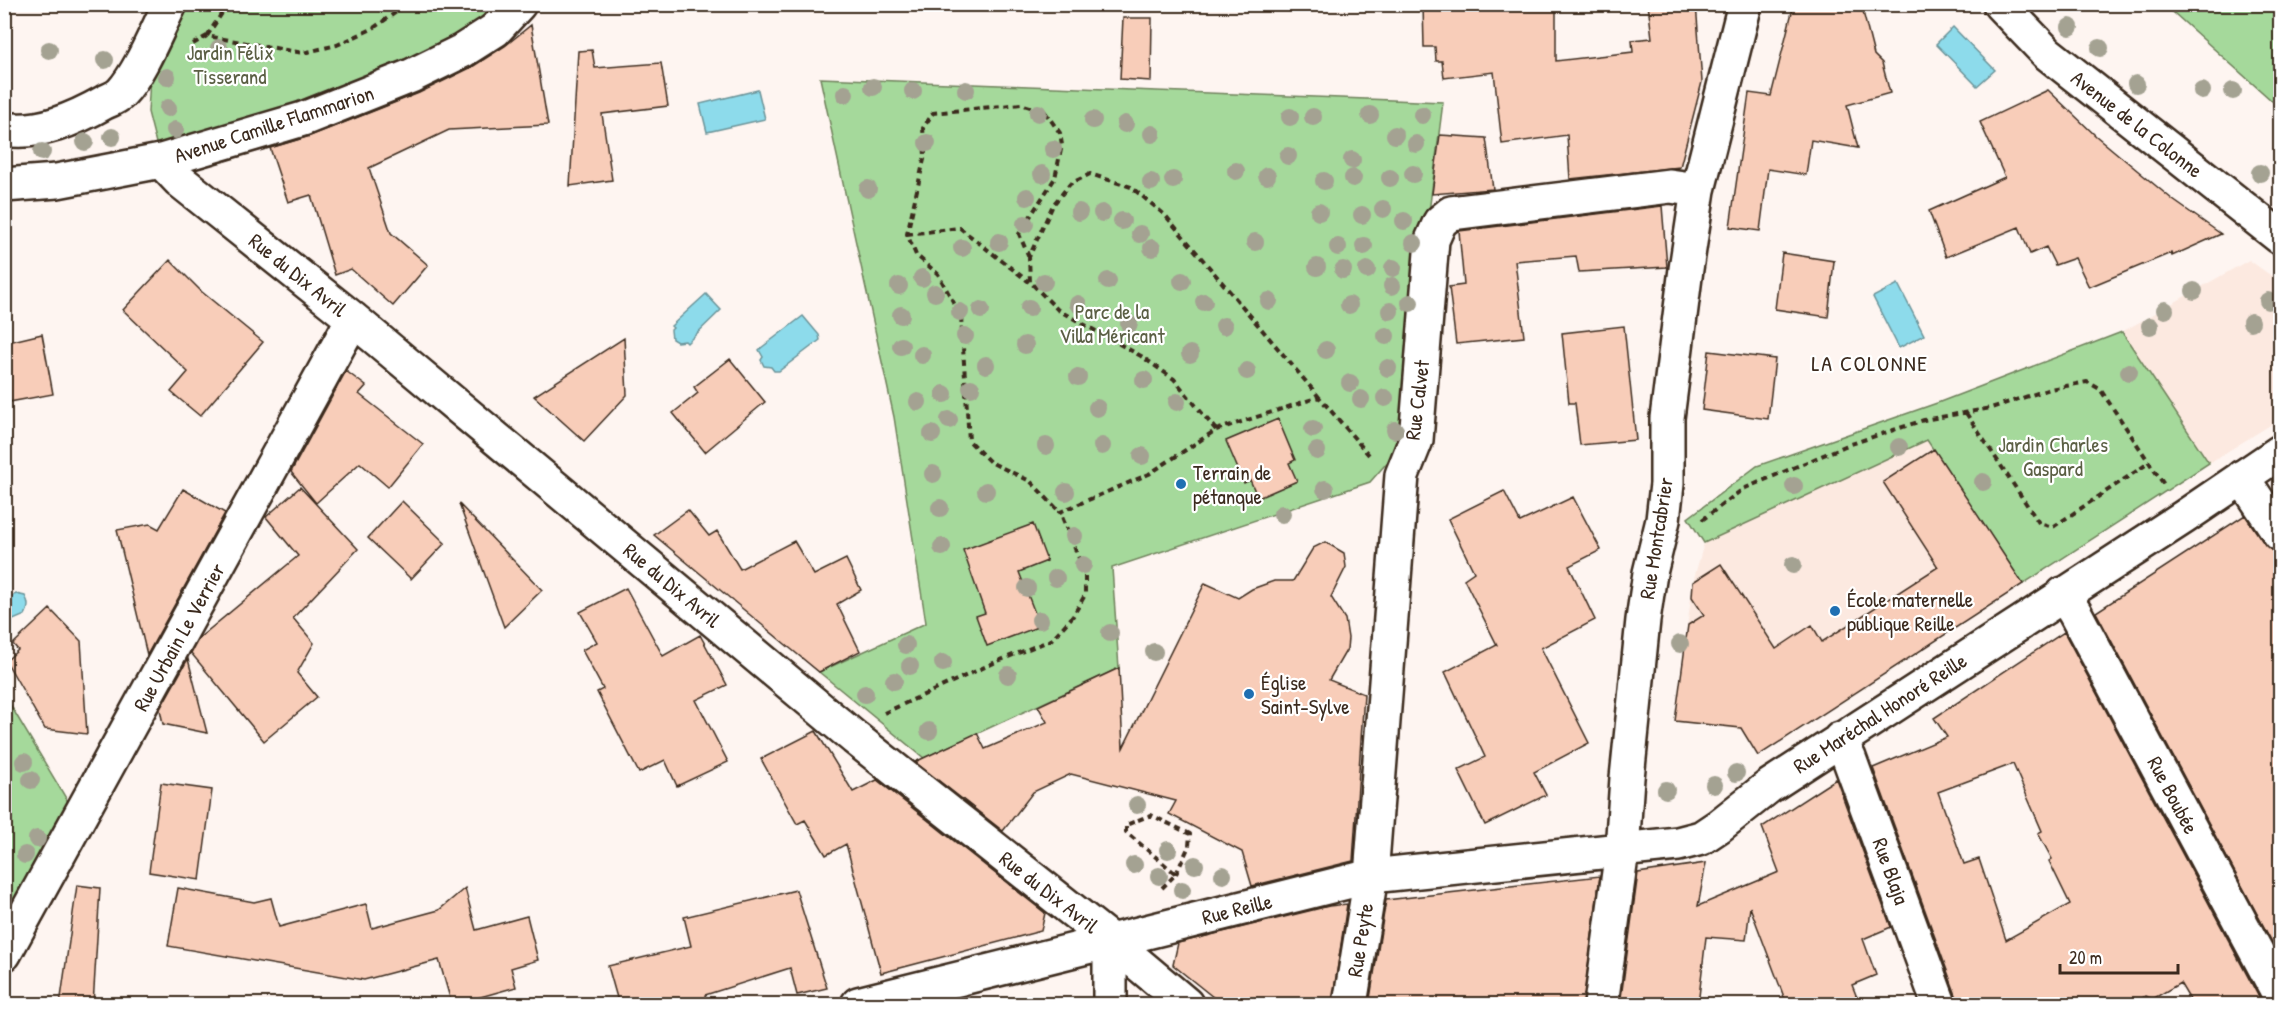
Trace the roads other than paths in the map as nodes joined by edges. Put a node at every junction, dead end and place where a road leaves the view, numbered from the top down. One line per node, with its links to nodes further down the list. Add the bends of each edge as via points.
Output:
1 (170, 4): 5 (street, via 138,68 120,94 51,126)
2 (519, 4): 6 (street, Avenue Camille Flammarion, via 495,30 411,76 303,119)
3 (1745, 4): 8 (street, Rue Montcabrier)
4 (2000, 4): 9 (street, Avenue de la Colonne, via 2047,53)
5 (4, 129)
6 (161, 160): 7 (street, Avenue Camille Flammarion, via 57,181); 10 (street, Rue du Dix Avril, via 179,180)
7 (4, 185)
8 (1698, 190): 16 (street, Rue Montcabrier, via 1667,418 1663,519 1643,621); 17 (street, Rue Calvet, via 1670,186 1451,213 1440,222 1432,240 1416,440 1402,475)
9 (2280, 237)
10 (353, 319): 18 (street, Rue du Dix Avril, via 855,738); 19 (street, Rue Urbain Le Verrier)
11 (2280, 452): 12 (street, Rue Maréchal Honoré Reille)
12 (2242, 477): 13 (street); 14 (street, Rue Maréchal Honoré Reille)
13 (2280, 534)
14 (2063, 594): 15 (street, Rue Maréchal Honoré Reille); 20 (street, Rue Boubée)
15 (1840, 739): 16 (street, Rue Maréchal Honoré Reille, via 1701,838); 26 (street, Rue Blaja)
16 (1622, 849): 17 (street, Rue Reille); 25 (street, Rue Montcabrier)
17 (1371, 876): 18 (street, Rue Reille); 24 (street, Rue Peyte)
18 (1110, 940): 21 (street, Rue Reille); 22 (street); 23 (street, Rue du Dix Avril)
19 (4, 954)
20 (2280, 996)
21 (858, 1005)
22 (1110, 1005)
23 (1186, 1005)
24 (1350, 1005)
25 (1601, 1005)
26 (1940, 1005)

